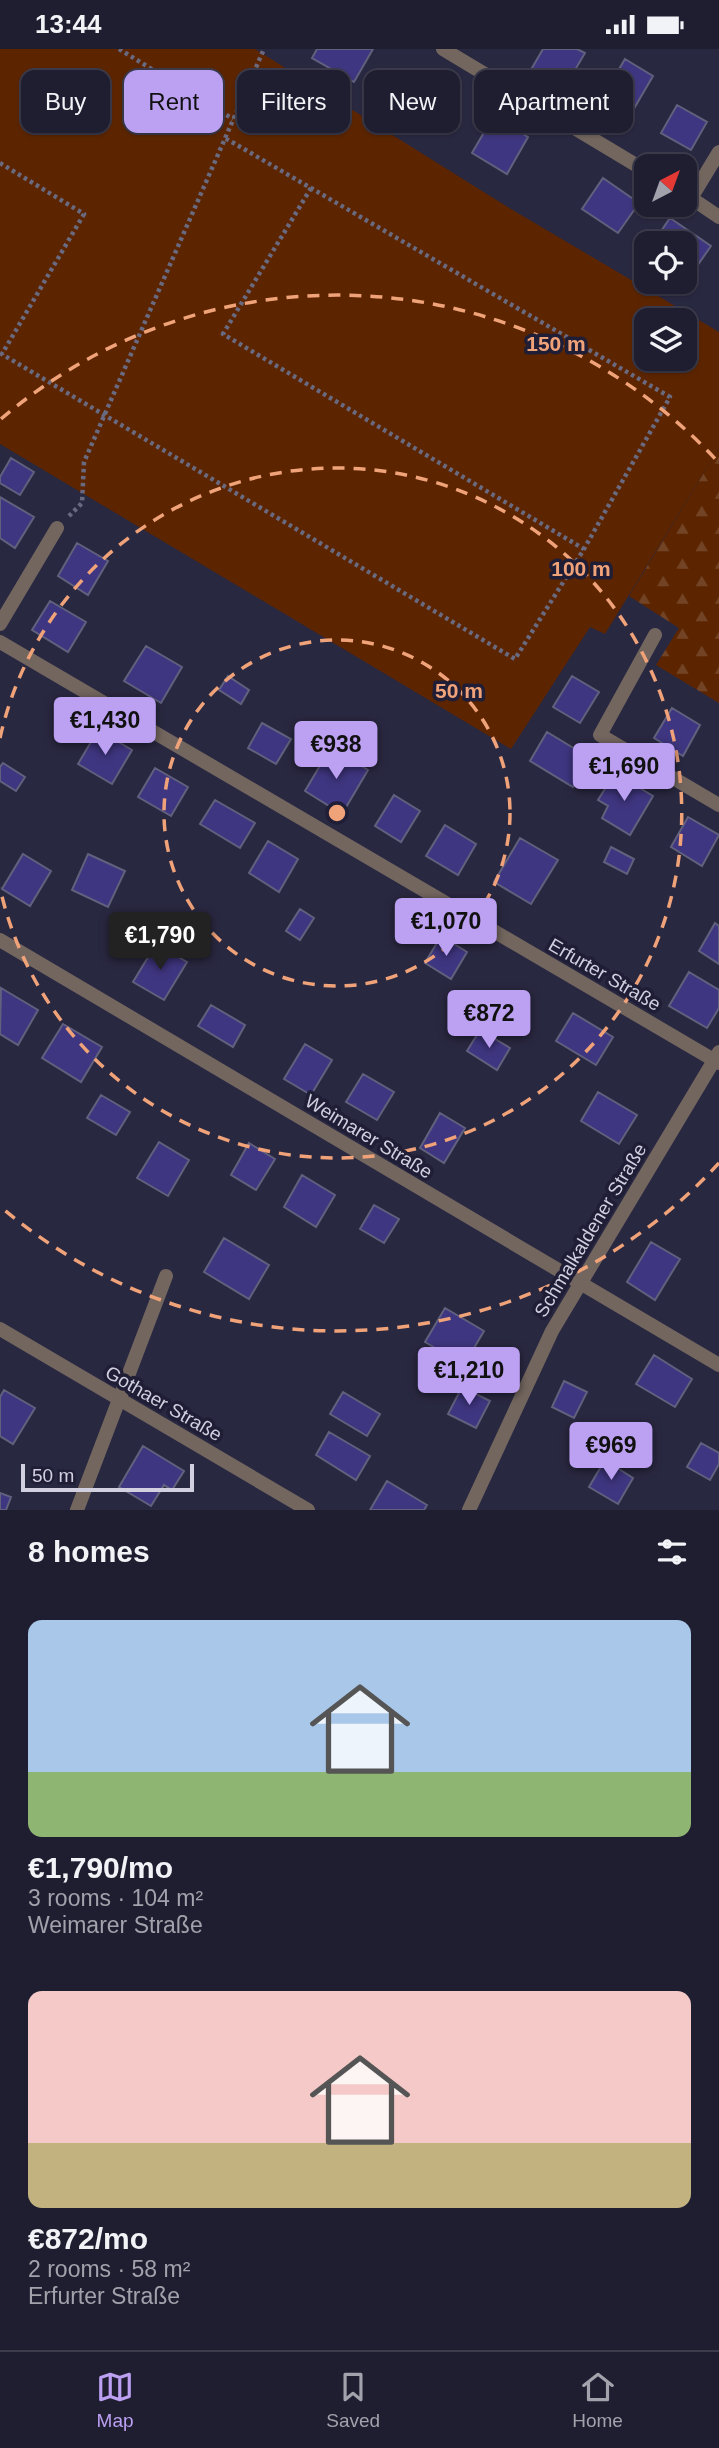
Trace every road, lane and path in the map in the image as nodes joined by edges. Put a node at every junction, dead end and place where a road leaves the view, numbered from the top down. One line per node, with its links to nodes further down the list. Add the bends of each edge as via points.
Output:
1 (118, 49): 4 (path)
2 (264, 49): 4 (path)
3 (443, 49): 8 (street)
4 (233, 119): 5 (path)
5 (225, 138): 10 (path); 14 (path)
6 (719, 152): 9 (street)
7 (0, 163): 13 (path, via 84,214)
8 (634, 164)
9 (697, 183)
10 (311, 188): 16 (path, via 670,397); 16 (path, via 223,334)
11 (697, 202): 12 (street)
12 (719, 216)
13 (1, 353): 14 (path)
14 (105, 416): 15 (path, via 84,462 82,503); 16 (path, via 514,659)
15 (57, 528): 17 (street)
16 (584, 549)
17 (0, 624)
18 (656, 635): 20 (street, via 600,735)
19 (0, 642): 22 (street, Erfurter Straße)
20 (719, 805)
21 (0, 940): 24 (street, Weimarer Straße)
22 (717, 1058): 24 (street, Schmalkaldener Straße)
23 (166, 1276): 27 (street)
24 (580, 1282): 26 (street, Weimarer Straße); 30 (street, Schmalkaldener Straße, via 552,1331)
25 (0, 1329): 27 (street, Gothaer Straße)
26 (719, 1365)
27 (118, 1399): 28 (street); 29 (street, Gothaer Straße)
28 (77, 1510)
29 (308, 1510)
30 (469, 1510)

